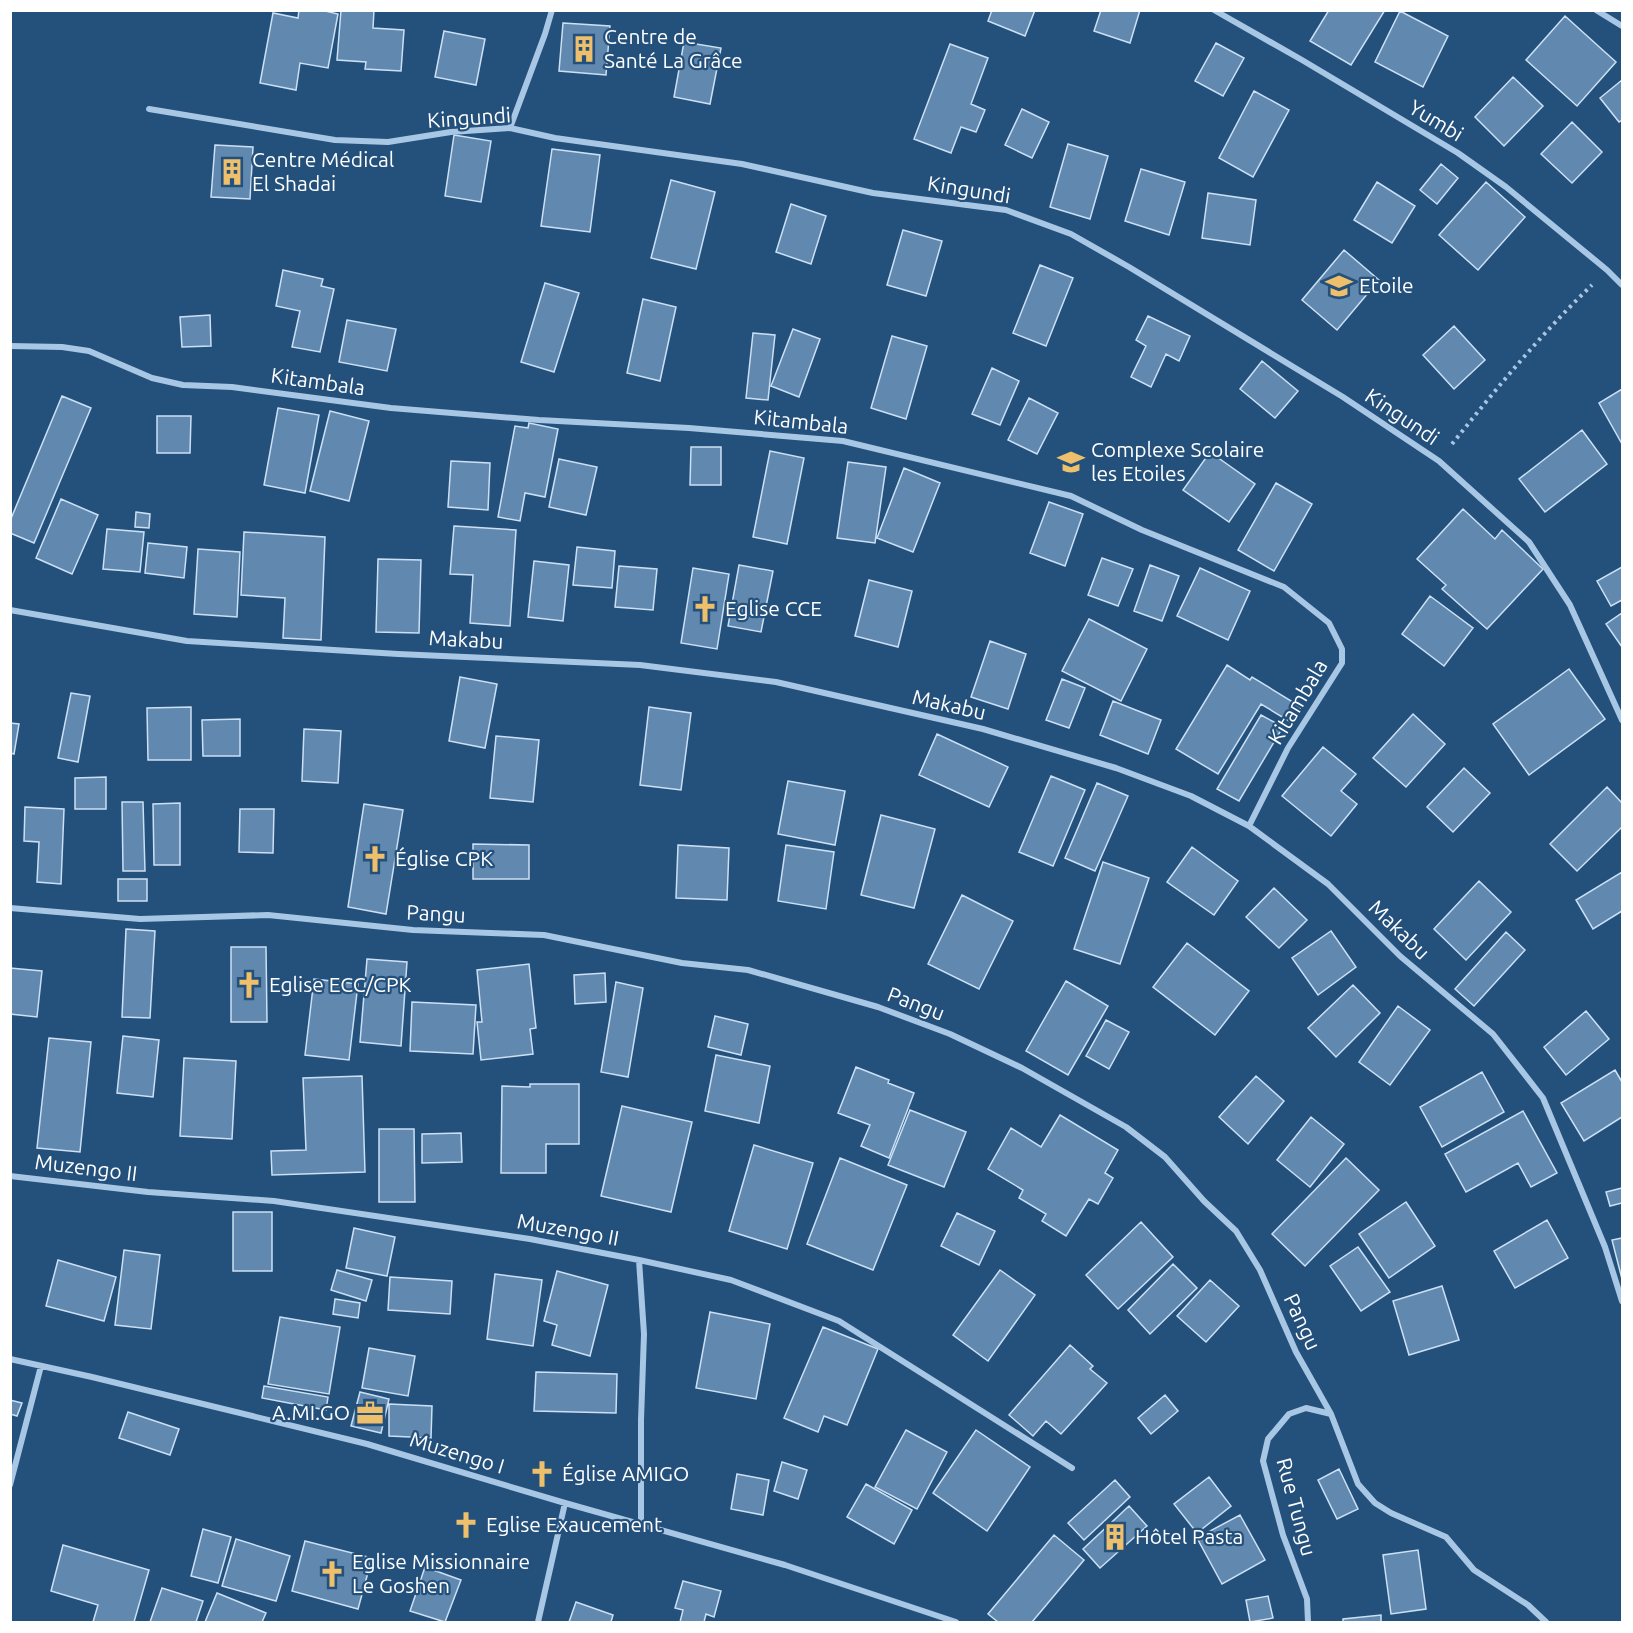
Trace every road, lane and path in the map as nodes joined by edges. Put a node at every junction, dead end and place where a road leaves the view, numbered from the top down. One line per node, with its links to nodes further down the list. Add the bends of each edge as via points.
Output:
1 (552, 10): 6 (street)
2 (1214, 10): 7 (street, Yumbi, via 1458,153)
3 (1596, 10): 4 (street)
4 (1623, 26)
5 (149, 110): 6 (street, Kingundi, via 335,140 388,142)
6 (510, 128): 10 (street, Kingundi, via 742,164 873,193 1006,210 1071,234 1129,267)
7 (1607, 270): 8 (street, Yumbi); 10 (path, via 1532,349)
8 (1623, 285)
9 (10, 346): 13 (street, Kitambala, via 89,351 152,378 183,385 232,387 391,408 843,441 1071,496 1142,530 1284,587 1329,623 1342,649 1342,663 1288,748)
10 (1439, 461): 12 (street, Kingundi, via 1529,542 1570,605)
11 (10, 610): 13 (street, Makabu, via 187,640 640,665 776,682 983,729 1116,768 1191,796)
12 (1623, 720)
13 (1249, 826): 17 (street, Makabu, via 1328,884 1400,956 1493,1034 1543,1098 1605,1247)
14 (10, 908): 20 (street, Pangu, via 140,920 268,915 413,930 544,935 682,963 748,970 889,1010 1022,1068 1126,1127 1165,1157 1236,1231 1260,1270 1296,1352)
15 (10, 1176): 16 (street, Muzengo II, via 274,1201 460,1228)
16 (639, 1260): 21 (street, Muzengo II, via 731,1280 839,1321); 24 (street, via 644,1334)
17 (1623, 1301)
18 (10, 1359): 19 (street, Muzengo I)
19 (42, 1366): 22 (street); 23 (street, Muzengo I, via 367,1444)
20 (1331, 1414): 27 (street, Rue Tungu, via 1306,1408 1289,1414 1268,1439 1263,1461 1283,1535 1307,1599); 28 (street, Pangu, via 1358,1484 1375,1503 1446,1537 1474,1570 1528,1605)
21 (1072, 1468)
22 (10, 1485)
23 (565, 1503): 24 (street, Muzengo I); 25 (street)
24 (641, 1523): 26 (street, Muzengo I, via 785,1565)
25 (538, 1623)
26 (956, 1623)
27 (1308, 1623)
28 (1546, 1623)

